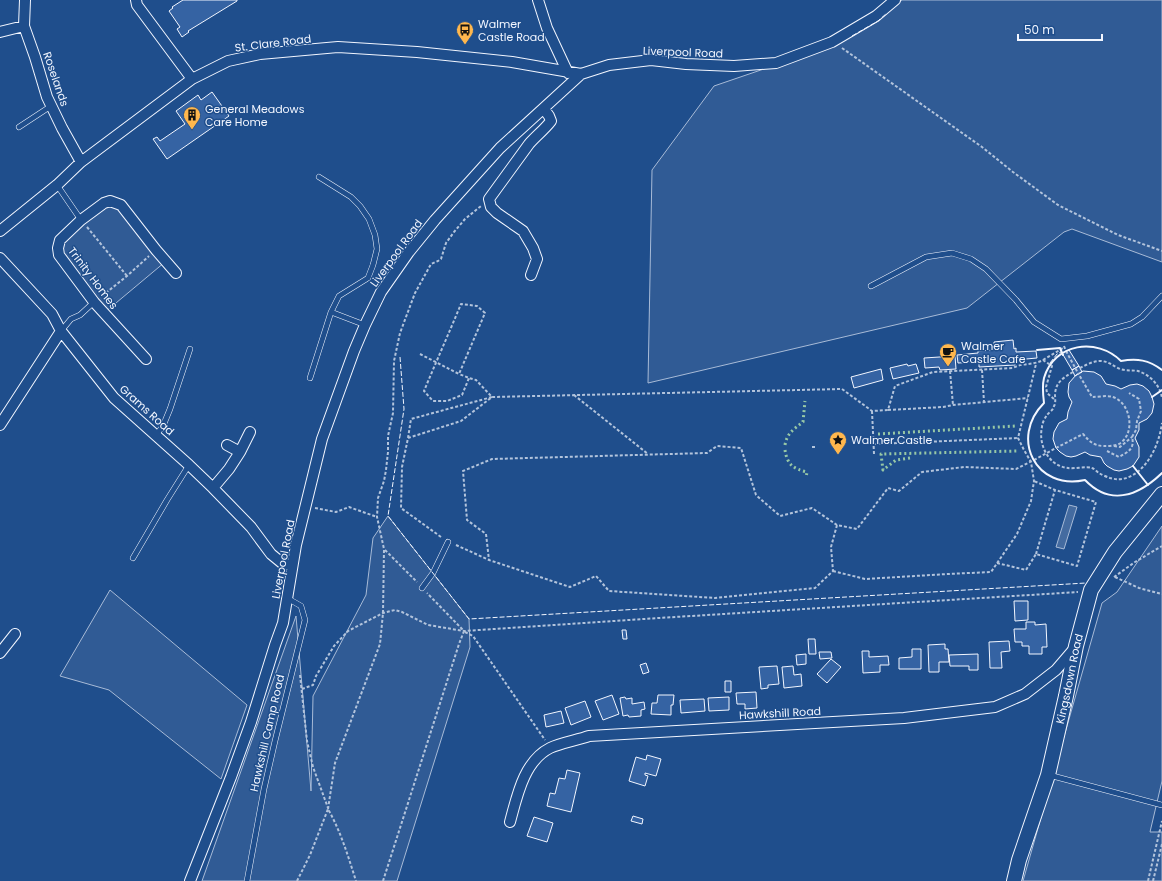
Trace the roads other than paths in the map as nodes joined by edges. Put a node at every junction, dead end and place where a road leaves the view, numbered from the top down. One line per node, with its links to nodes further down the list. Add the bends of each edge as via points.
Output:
1 (25, 0): 5 (street, Roselands)
2 (136, 0): 9 (street, via 137,5)
3 (538, 0): 7 (street, via 547,28)
4 (895, 0): 8 (street, Liverpool Road, via 876,16 832,42 776,63 734,66 651,60 609,65)
5 (24, 26): 6 (street); 10 (street, Roselands)
6 (0, 32)
7 (568, 72): 8 (street, St. Clare Road); 9 (street, St. Clare Road, via 504,61 338,47 260,54 228,61)
8 (581, 74): 11 (street, Liverpool Road)
9 (192, 79): 13 (street, St. Clare Road)
10 (51, 106): 12 (lane); 13 (street, Roselands)
11 (544, 109): 20 (street, via 551,121 532,140 489,199 491,207 523,231 534,248 536,259); 25 (street, Liverpool Road, via 500,148 435,220 381,292)
12 (19, 127)
13 (81, 162): 15 (street, St. Clare Road)
14 (319, 177): 24 (lane, via 351,197 360,206 369,219 377,248 368,278 339,296)
15 (56, 185): 16 (lane); 17 (street, St. Clare Road)
16 (82, 220): 19 (street, Trinity Homes, via 104,203 110,201 121,205); 23 (street, Trinity Homes, via 60,240 58,248 59,254)
17 (0, 231)
18 (0, 258): 26 (street, Grams Road, via 52,314)
19 (176, 273)
20 (531, 275)
21 (871, 286): 22 (lane, via 926,257 952,253 971,259 986,269 1034,322 1061,339 1087,336 1131,324 1142,317)
22 (1162, 296)
23 (94, 302): 26 (lane, via 80,315 71,318); 28 (street, Trinity Homes)
24 (331, 312): 25 (lane); 29 (lane)
25 (366, 325): 40 (street, Liverpool Road, via 322,439)
26 (62, 331): 30 (street); 32 (street, Grams Road, via 114,398)
27 (190, 349): 32 (lane, via 170,409)
28 (146, 359)
29 (310, 378)
30 (0, 425)
31 (250, 432): 34 (street)
32 (156, 435): 35 (street, Grams Road)
33 (226, 445): 34 (street)
34 (240, 452): 36 (street, via 230,470)
35 (189, 465): 36 (street, Grams Road); 39 (lane)
36 (213, 488): 40 (street, Grams Road, via 251,527 272,554 282,563)
37 (1162, 494): 44 (street, Kingsdown Road, via 1115,552 1091,590)
38 (448, 542): 41 (lane, via 433,573)
39 (133, 558)
40 (292, 566): 42 (street, Liverpool Road)
41 (422, 588)
42 (287, 598): 49 (street, Liverpool Road, via 283,623 251,722); 50 (lane, Hawkshill Camp Road, via 301,606 305,620 273,748)
43 (15, 634): 45 (street)
44 (1076, 646): 46 (street, Kingsdown Road); 48 (street, Hawkshill Road, via 1056,670 1025,694 995,707 904,718 589,736 551,748 527,770 517,793)
45 (0, 653)
46 (1048, 774): 47 (lane); 51 (street, Kingsdown Road)
47 (1162, 805)
48 (510, 822)
49 (190, 881)
50 (247, 881)
51 (1014, 881)

